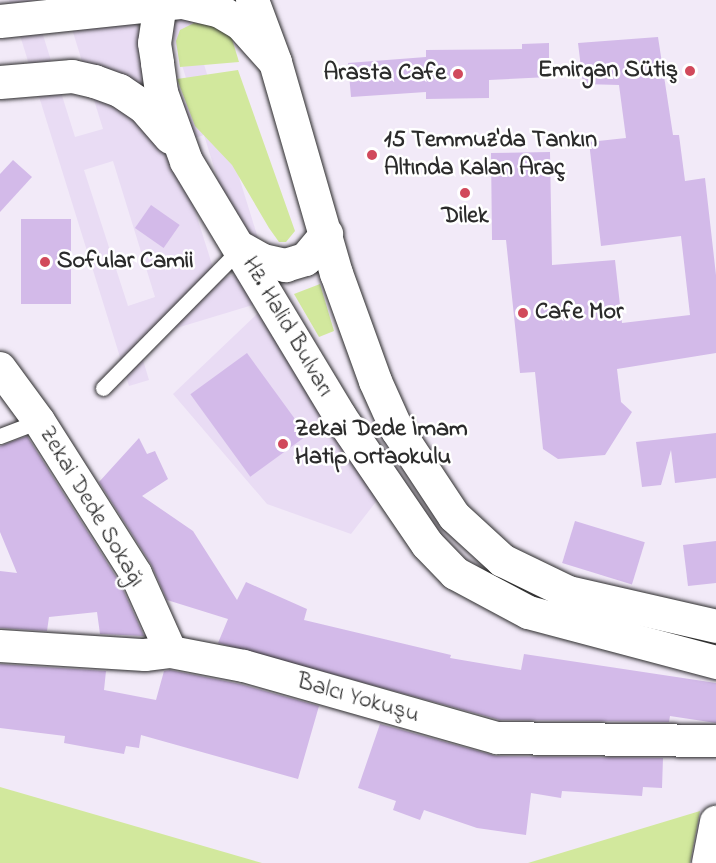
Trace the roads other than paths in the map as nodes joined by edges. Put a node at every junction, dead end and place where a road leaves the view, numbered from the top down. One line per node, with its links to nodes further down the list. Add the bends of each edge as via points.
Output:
1 (56, 0): 4 (main road)
2 (160, 1): 4 (main road); 5 (main road, via 218,10 260,41); 7 (main road, Hz. Halid Bulvarı, via 154,43 158,72)
3 (256, 1): 5 (main road)
4 (14, 20)
5 (275, 62): 8 (main road)
6 (0, 82): 7 (main road, via 72,76 119,90 143,106 165,129)
7 (186, 161): 9 (main road, Hz. Halid Bulvarı)
8 (326, 234): 9 (main road, via 304,258 285,265 263,260); 14 (main road, via 375,381 397,430 454,516 502,560 568,592)
9 (241, 248): 11 (lane); 17 (main road, Hz. Halid Bulvarı, via 261,289 398,505 426,544 455,573 528,612)
10 (0, 368): 12 (street, Zekai Dede Sokağı)
11 (103, 388)
12 (39, 421): 13 (lane); 16 (street, Zekai Dede Sokağı, via 136,574)
13 (0, 436)
14 (716, 626)
15 (0, 646): 16 (street, Balcı Yokuşu, via 146,655)
16 (171, 652): 18 (street, Balcı Yokuşu, via 244,666 497,738)
17 (716, 662)
18 (716, 741)
19 (716, 822): 20 (street)
20 (708, 863)

